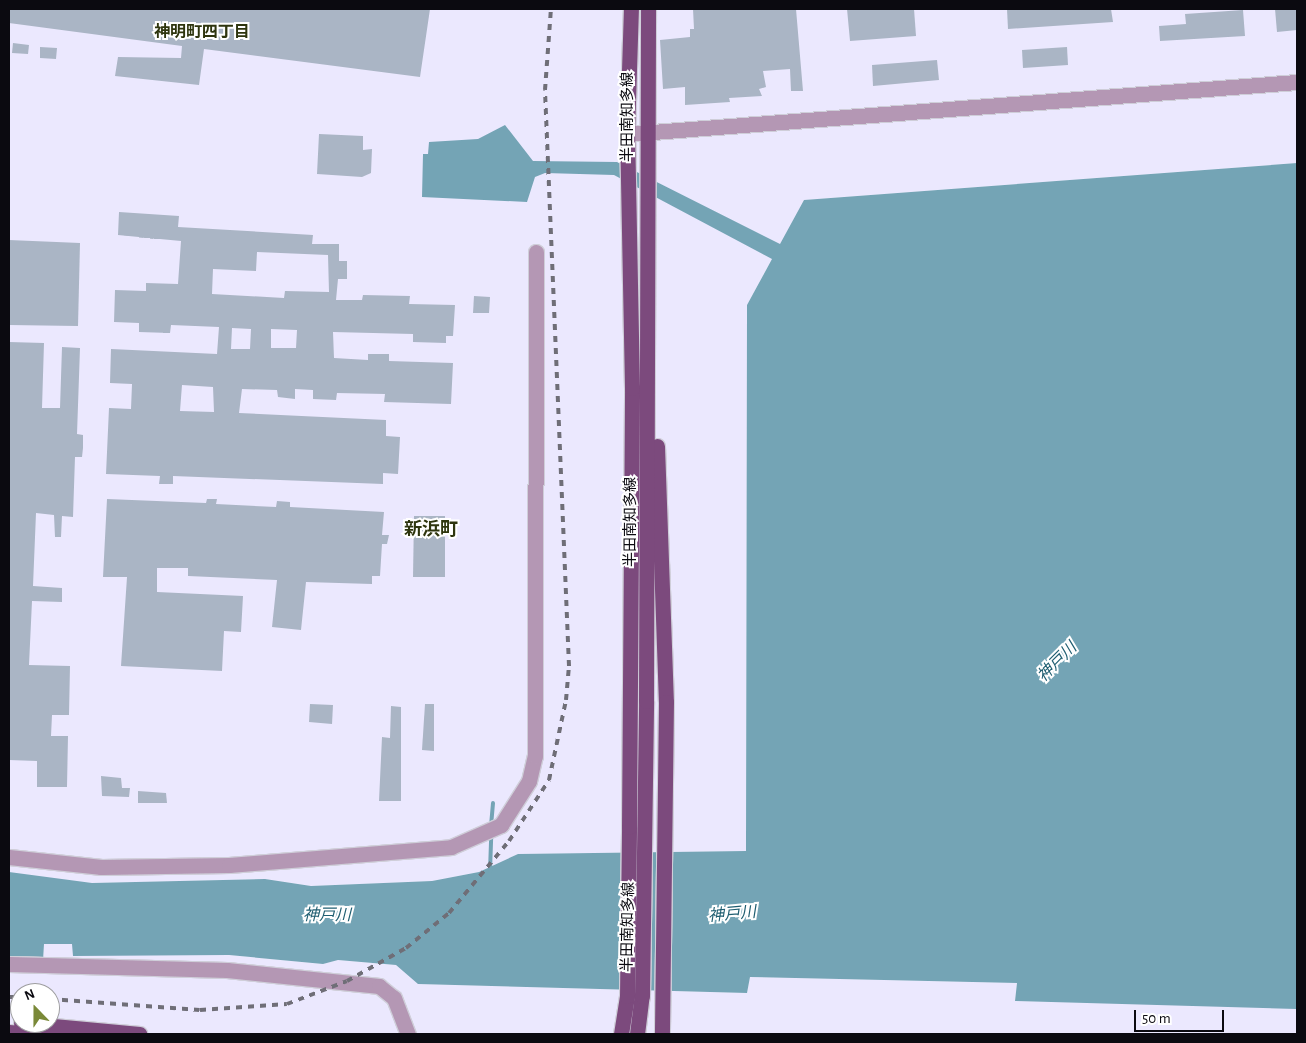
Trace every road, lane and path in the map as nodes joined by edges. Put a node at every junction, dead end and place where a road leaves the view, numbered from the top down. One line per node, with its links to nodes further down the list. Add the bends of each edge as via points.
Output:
1 (631, 9): 4 (main road, 半田南知多線)
2 (648, 9): 5 (main road, 半田南知多線)
3 (1297, 82): 5 (street)
4 (626, 134): 5 (street); 8 (main road, 半田南知多線)
5 (646, 134): 7 (main road, 半田南知多線)
6 (536, 252): 9 (street, via 535,756 530,781 501,825 451,847 229,865 101,867)
7 (648, 390): 8 (main road, 半田南知多線); 18 (main road, via 658,455 666,702)
8 (637, 827): 16 (main road, 半田南知多線, via 627,996); 17 (main road, 半田南知多線, via 642,996)
9 (9, 857)
10 (9, 964): 15 (street, via 227,970 379,986 394,998)
11 (60, 1027): 14 (main road)
12 (9, 1032): 13 (main road)
13 (32, 1034)
14 (139, 1034)
15 (408, 1034)
16 (621, 1034)
17 (637, 1034)
18 (662, 1034)

